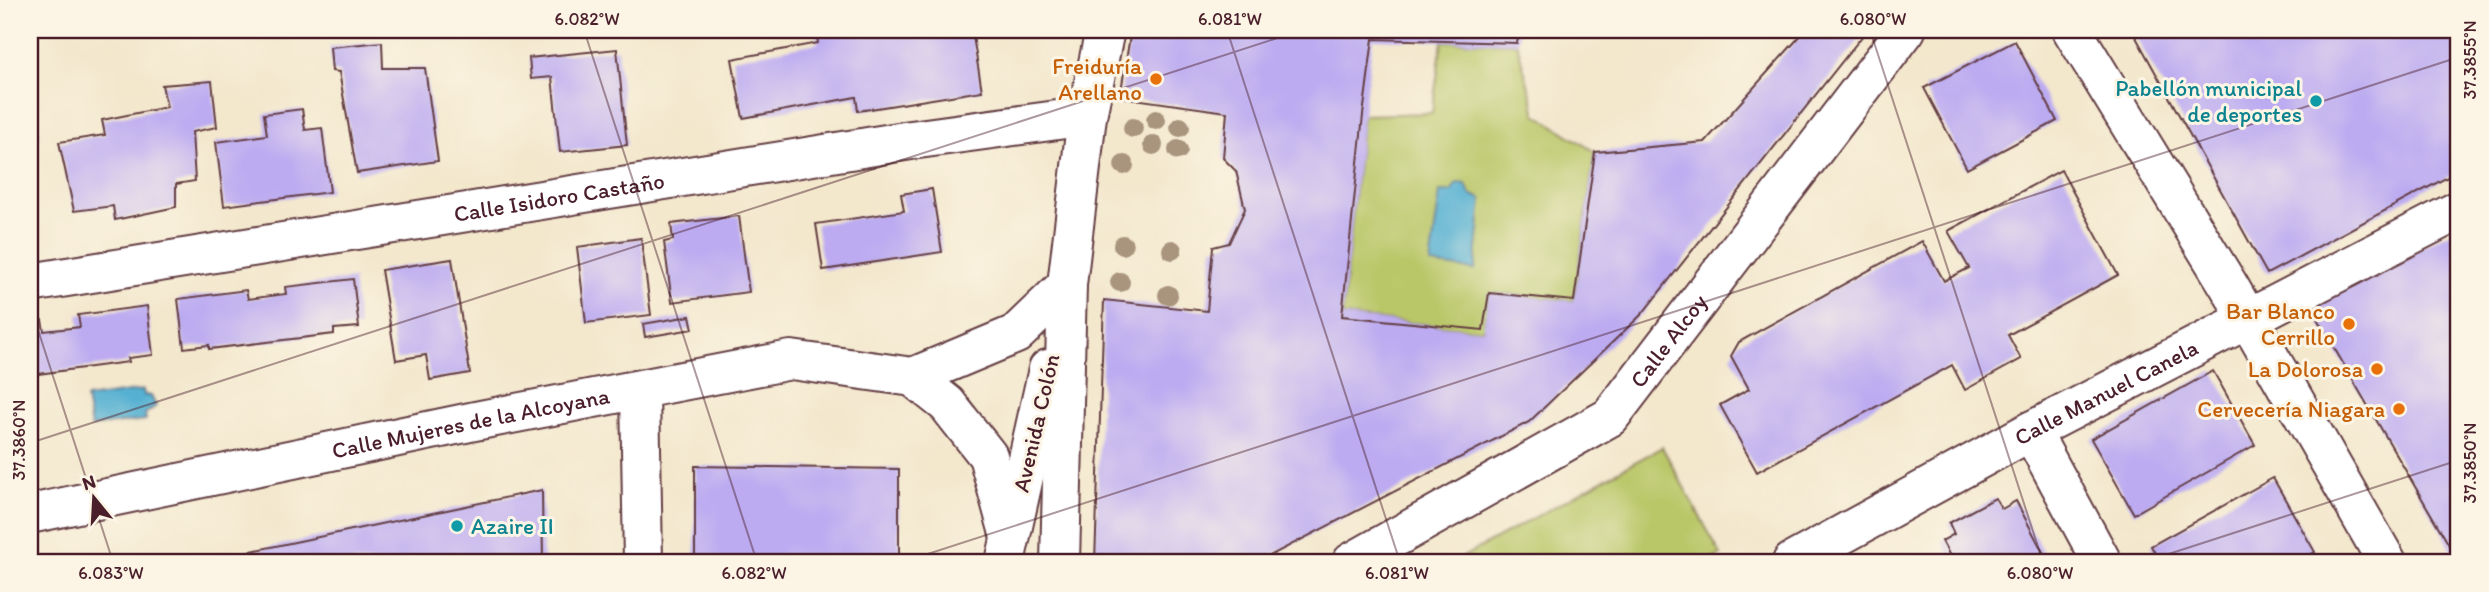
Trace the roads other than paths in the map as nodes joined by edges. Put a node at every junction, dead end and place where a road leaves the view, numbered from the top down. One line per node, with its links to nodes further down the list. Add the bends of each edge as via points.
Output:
1 (1105, 30): 4 (street, Avenida Colón)
2 (1906, 30): 16 (street, Calle Alcoy, via 1610,416)
3 (2072, 30): 8 (street)
4 (1087, 116): 6 (street, Calle Isidoro Castaño, via 911,140); 7 (street, Avenida Colón)
5 (2459, 210): 8 (street, Calle Manuel Canela)
6 (30, 283)
7 (1067, 285): 9 (street, via 1016,334); 13 (street, Avenida Colón); 15 (street, Avenida Colón)
8 (2246, 319): 11 (street, Calle Manuel Canela); 19 (street)
9 (913, 377): 10 (street, Calle Mujeres de la Alcoyana, via 791,360); 13 (street, via 947,404 988,456)
10 (640, 391): 12 (street, Calle Mujeres de la Alcoyana); 14 (street)
11 (2031, 431): 17 (street, Calle Manuel Canela); 18 (street)
12 (30, 514)
13 (1007, 550)
14 (643, 562)
15 (1060, 562)
16 (1352, 562)
17 (1792, 562)
18 (2102, 562)
19 (2387, 562)

